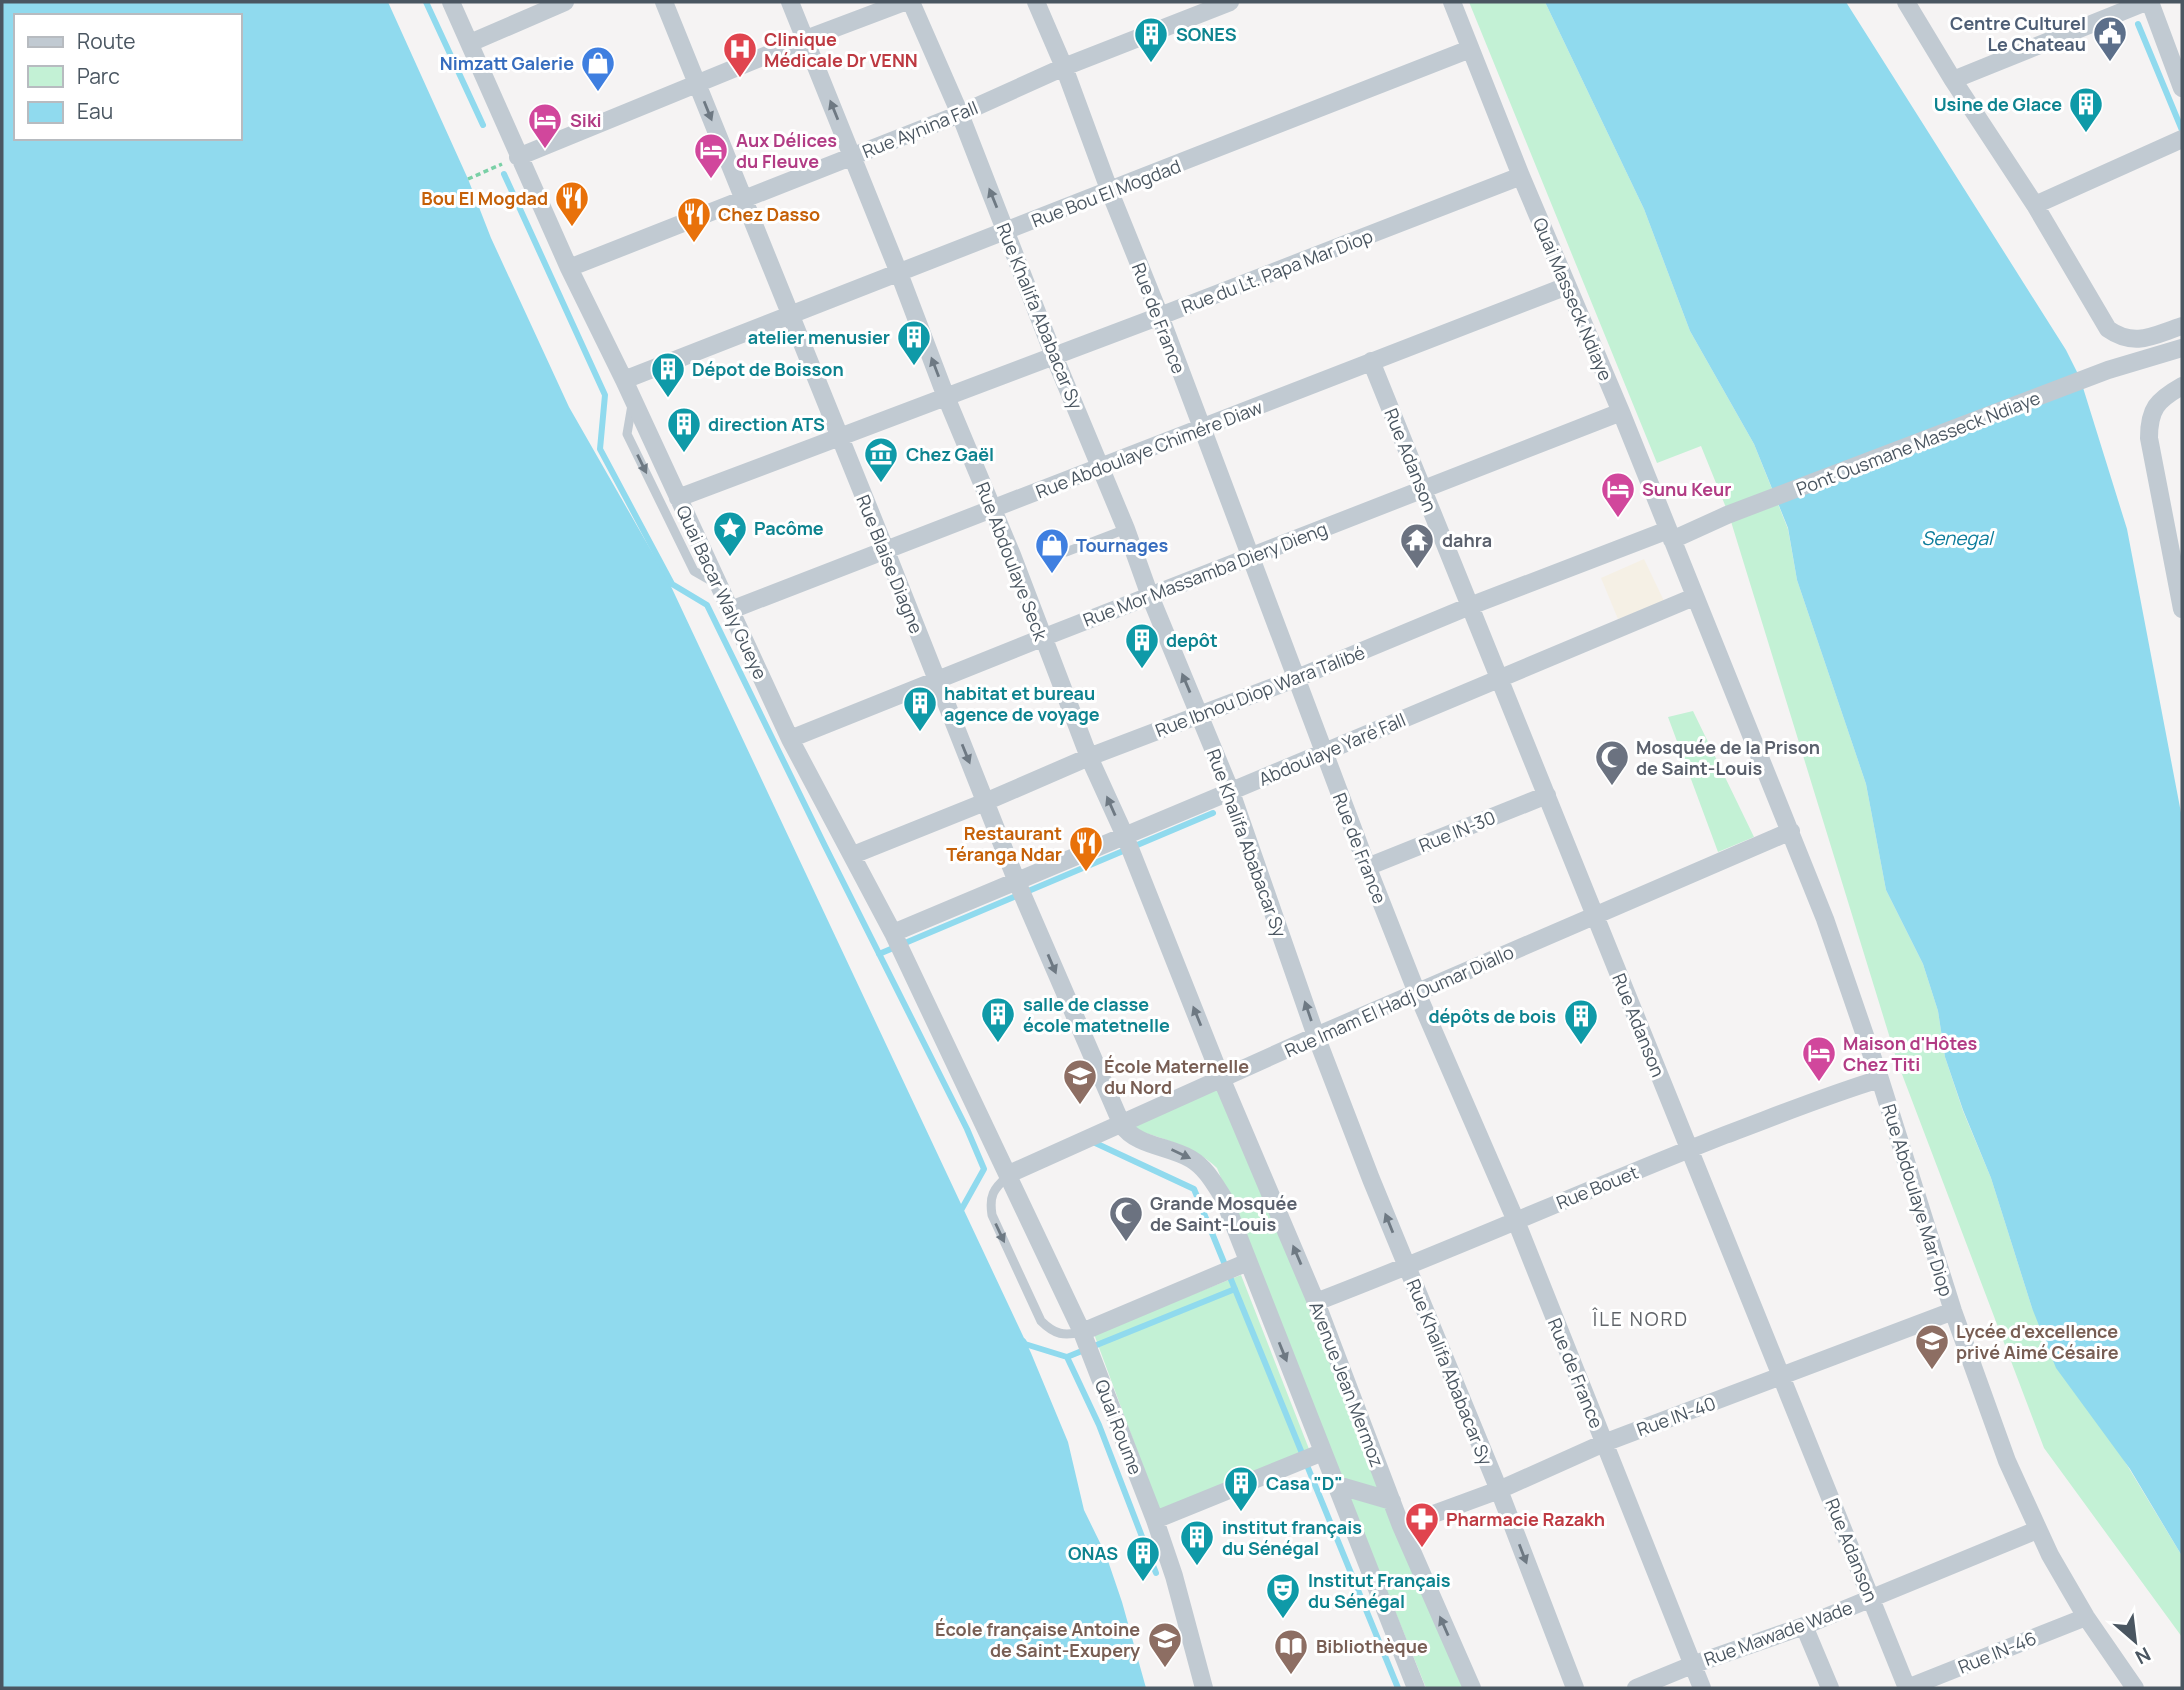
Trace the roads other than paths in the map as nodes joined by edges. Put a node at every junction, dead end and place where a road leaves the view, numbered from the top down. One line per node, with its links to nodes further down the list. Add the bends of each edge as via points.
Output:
1 (451, 2): 13 (street, Quai Bacar Waly Gueye)
2 (565, 2): 13 (street)
3 (664, 2): 17 (street, Rue Blaise Diagne)
4 (790, 2): 12 (street, Rue Abdoulaye Seck)
5 (904, 2): 12 (street)
6 (911, 2): 19 (street, Rue Khalifa Ababacar Sy)
7 (1036, 2): 15 (street, Rue de France)
8 (1230, 2): 15 (street, Rue Aynina Fall)
9 (1452, 2): 14 (street, Quai Masseck Ndiaye)
10 (1906, 2): 16 (street)
11 (2148, 2): 16 (street); 18 (street)
12 (806, 39): 17 (street); 21 (street, Rue Abdoulaye Seck, one-way to 12)
13 (470, 43): 22 (street, Quai Bacar Waly Gueye)
14 (1470, 49): 23 (street, Quai Masseck Ndiaye); 24 (street, Rue Bou El Mogdad)
15 (1065, 67): 19 (street, Rue Aynina Fall); 24 (street, Rue de France)
16 (1953, 80): 26 (street)
17 (697, 83): 22 (street); 25 (street, Rue Blaise Diagne, one-way to 25)
18 (2182, 88)
19 (960, 114): 21 (street, Rue Aynina Fall); 27 (street, Rue Khalifa Ababacar Sy, one-way to 19)
20 (2182, 139): 26 (street)
21 (853, 156): 25 (street, Rue Aynina Fall); 29 (street, Rue Abdoulaye Seck)
22 (519, 157): 28 (street, Quai Bacar Waly Gueye)
23 (1521, 176): 30 (street, Quai Masseck Ndiaye); 32 (street, Rue du Lt. Papa Mar Diop)
24 (1110, 192): 27 (street, Rue Bou El Mogdad); 32 (street, Rue de France)
25 (743, 200): 28 (street, Rue Aynina Fall); 31 (street, Rue Blaise Diagne)
26 (2035, 205): 33 (street, via 2108,330 2132,341)
27 (1006, 231): 29 (street, Rue Bou El Mogdad); 35 (street, Rue Khalifa Ababacar Sy)
28 (569, 268): 37 (street, Quai Bacar Waly Gueye)
29 (899, 273): 31 (street, Rue Bou El Mogdad); 39 (street, Rue Abdoulaye Seck, one-way to 29)
30 (1567, 286): 36 (street, Rue Abdoulaye Chimére Diaw); 41 (street, Quai Masseck Ndiaye)
31 (790, 315): 37 (street, Rue Bou El Mogdad); 43 (street, Rue Blaise Diagne)
32 (1160, 316): 35 (street, Rue du Lt. Papa Mar Diop); 42 (street, Rue de France)
33 (2182, 326)
34 (2182, 348): 49 (street, Pont Ousmane Masseck Ndiaye, via 2108,370)
35 (1054, 356): 39 (street, Rue du Lt. Papa Mar Diop); 44 (street, Rue Khalifa Ababacar Sy)
36 (1371, 361): 42 (street, Rue Abdoulaye Chimére Diaw); 45 (street, Rue Adanson)
37 (624, 380): 40 (street, Quai Bacar Waly Gueye)
38 (2182, 386): 57 (street, via 2161,399 2149,416 2149,438)
39 (946, 397): 43 (street, Rue du Lt. Papa Mar Diop); 47 (street, Rue Abdoulaye Seck)
40 (633, 399): 46 (street, Quai Bacar Waly Gueye); 53 (lane, one-way to 53, via 627,435 694,571)
41 (1621, 412): 45 (street, Rue Mor Massamba Diery Dieng); 49 (street, Quai Masseck Ndiaye)
42 (1201, 429): 44 (street, Rue Abdoulaye Chimére Diaw); 52 (street, Rue de France)
43 (839, 437): 46 (street, Rue du Lt. Papa Mar Diop); 50 (street, Rue Blaise Diagne)
44 (1101, 468): 47 (street, Rue Abdoulaye Chimére Diaw); 48 (street, Rue Khalifa Ababacar Sy)
45 (1423, 489): 52 (street, Rue Mor Massamba Diery Dieng); 56 (street, Rue Adanson)
46 (678, 498): 53 (street, Quai Bacar Waly Gueye)
47 (993, 509): 50 (street, Rue Abdoulaye Chimére Diaw); 59 (street, Rue Abdoulaye Seck)
48 (1125, 529): 51 (lane); 54 (street, Rue Khalifa Ababacar Sy)
49 (1670, 535): 55 (street, Rue Abdoulaye Mar Diop); 56 (street, Rue Ibnou Diop Wara Talibé)
50 (886, 551): 58 (street, Rue Abdoulaye Chimére Diaw); 62 (street, Rue Blaise Diagne)
51 (1066, 552)
52 (1249, 557): 54 (street, Rue Mor Massamba Diery Dieng); 60 (street, Rue de France)
53 (719, 586): 58 (street, Quai Bacar Waly Gueye)
54 (1150, 596): 59 (street, Rue Mor Massamba Diery Dieng); 63 (street, Rue Khalifa Ababacar Sy, one-way to 54)
55 (1694, 597): 61 (street, Abdoulaye Yaré Fall); 70 (street, Rue Abdoulaye Mar Diop)
56 (1471, 606): 60 (street, Rue Ibnou Diop Wara Talibé); 61 (street, Rue Adanson)
57 (2182, 609)
58 (731, 610): 64 (street, Quai Bacar Waly Gueye)
59 (1042, 638): 62 (street, Rue Mor Massamba Diery Dieng); 66 (street, Rue Abdoulaye Seck)
60 (1297, 678): 63 (street, Rue Ibnou Diop Wara Talibé); 65 (street, Rue de France)
61 (1500, 679): 65 (street, Abdoulaye Yaré Fall); 68 (street, Rue Adanson)
62 (937, 681): 64 (street, Rue Mor Massamba Diery Dieng); 69 (street, Rue Blaise Diagne, one-way to 69)
63 (1200, 715): 66 (street, Rue Ibnou Diop Wara Talibé); 67 (street, Rue Khalifa Ababacar Sy)
64 (790, 739): 72 (street, Quai Bacar Waly Gueye)
65 (1323, 752): 67 (street, Abdoulaye Yaré Fall); 73 (street, Rue de France)
66 (1089, 757): 69 (street, Rue Ibnou Diop Wara Talibé); 71 (street, Rue Abdoulaye Seck, one-way to 66)
67 (1231, 792): 71 (street, Abdoulaye Yaré Fall); 78 (street, Rue Khalifa Ababacar Sy, one-way to 67)
68 (1547, 795): 73 (street, Rue IN-30); 75 (street, Rue Adanson)
69 (985, 803): 72 (street, Rue Ibnou Diop Wara Talibé); 74 (street, Rue Blaise Diagne)
70 (1791, 831): 75 (street, Rue Imam El Hadj Oumar Diallo); 79 (street, Rue Abdoulaye Mar Diop)
71 (1125, 836): 74 (street, Abdoulaye Yaré Fall); 80 (street, Rue Abdoulaye Seck, one-way to 71)
72 (853, 855): 76 (street, Quai Bacar Waly Gueye)
73 (1367, 866): 77 (street, Rue de France)
74 (1017, 882): 76 (street, Abdoulaye Yaré Fall); 81 (street, Rue Blaise Diagne, one-way to 81)
75 (1595, 915): 77 (street, Rue Imam El Hadj Oumar Diallo); 82 (street, Rue Adanson)
76 (894, 933): 83 (street, Quai Bacar Waly Gueye)
77 (1417, 993): 78 (street, Rue Imam El Hadj Oumar Diallo); 84 (street, Rue de France)
78 (1316, 1036): 80 (street, Rue Imam El Hadj Oumar Diallo); 86 (street, Rue Khalifa Ababacar Sy, one-way to 78)
79 (1880, 1079): 82 (street, Rue Bouet); 88 (street, Rue Abdoulaye Mar Diop)
80 (1222, 1080): 81 (street, Rue Imam El Hadj Oumar Diallo); 87 (street, Avenue Jean Mermoz, one-way to 80)
81 (1122, 1125): 83 (street, Rue Imam El Hadj Oumar Diallo); 85 (street, one-way to 85, via 1130,1136 1192,1160 1209,1174)
82 (1690, 1149): 84 (street, Rue Bouet); 90 (street, Rue Adanson)
83 (1009, 1174): 89 (street, Quai Roume); 89 (lane, one-way to 89, via 989,1200 1003,1239 1041,1321 1065,1336)
84 (1516, 1221): 86 (street, Rue Bouet); 91 (street, Rue de France)
85 (1248, 1262): 89 (street); 92 (street, one-way to 92)
86 (1407, 1267): 87 (street, Rue Bouet); 94 (street, Rue Khalifa Ababacar Sy)
87 (1316, 1302): 95 (street, Avenue Jean Mermoz)
88 (1953, 1311): 90 (street, Rue IN-40); 98 (street, Rue Abdoulaye Mar Diop)
89 (1082, 1332): 96 (street, Quai Roume)
90 (1782, 1377): 91 (street, Rue IN-40); 99 (street, Rue Adanson)
91 (1604, 1443): 94 (street, Rue IN-40); 102 (street, Rue de France)
92 (1323, 1452): 93 (street); 96 (street)
93 (1337, 1485): 95 (street); 104 (street)
94 (1499, 1490): 97 (street, Rue IN-40); 106 (street, Rue Khalifa Ababacar Sy, one-way to 106)
95 (1392, 1501): 97 (street, Avenue Jean Mermoz)
96 (1155, 1520): 103 (street, Quai Roume)
97 (1401, 1526): 105 (street, Avenue Jean Mermoz, one-way to 97)
98 (2037, 1530): 99 (street, Rue Mawade Wade); 100 (street, Rue Abdoulaye Mar Diop)
99 (1871, 1599): 101 (street, Rue Mawade Wade); 110 (street, Rue Adanson)
100 (2086, 1616): 110 (street, Rue IN-46); 111 (street, Rue Abdoulaye Mar Diop)
101 (1804, 1626): 102 (street, Rue Mawade Wade); 109 (street)
102 (1692, 1665): 107 (street, Rue Mawade Wade); 108 (street, Rue de France)
103 (1204, 1688)
104 (1416, 1688)
105 (1472, 1688)
106 (1575, 1688)
107 (1636, 1688)
108 (1702, 1688)
109 (1829, 1688)
110 (1907, 1688)
111 (2135, 1688)

